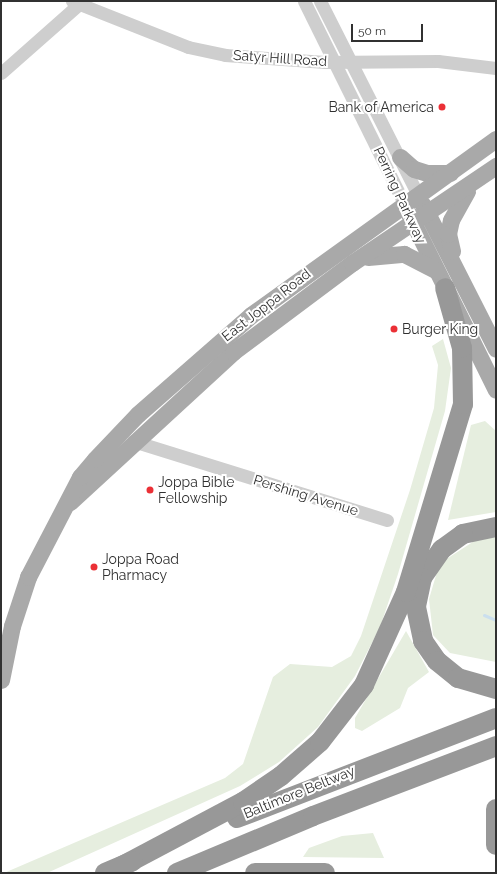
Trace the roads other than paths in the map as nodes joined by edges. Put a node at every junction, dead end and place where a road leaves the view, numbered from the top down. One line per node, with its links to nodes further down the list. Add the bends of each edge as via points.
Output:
1 (304, 1): 4 (street, Perring Parkway)
2 (320, 1): 5 (street, Perring Parkway)
3 (84, 3): 4 (street, Satyr Hill Road, via 202,50); 7 (street)
4 (335, 62): 5 (street, Satyr Hill Road); 13 (street, Perring Parkway)
5 (351, 62): 6 (street, Satyr Hill Road, via 438,61); 9 (street, Perring Parkway)
6 (496, 68)
7 (1, 73)
8 (496, 138): 11 (main road, East Joppa Road)
9 (400, 157): 11 (main road, via 414,169 427,174); 13 (street, Perring Parkway)
10 (496, 166): 12 (main road, East Joppa Road)
11 (450, 173): 13 (main road, East Joppa Road)
12 (476, 181): 14 (main road, East Joppa Road); 18 (main road, via 460,199 451,220 448,234)
13 (412, 200): 14 (main road, Perring Parkway); 15 (main road, Perring Parkway); 23 (main road, East Joppa Road, via 251,315 173,382 95,459 80,477)
14 (428, 214): 15 (main road, East Joppa Road); 18 (main road, Perring Parkway)
15 (413, 223): 16 (main road, East Joppa Road); 17 (main road, Perring Parkway)
16 (352, 262): 17 (main road, via 391,252 410,256); 22 (main road, East Joppa Road, via 232,352)
17 (436, 270): 19 (main road, Perring Parkway)
18 (456, 271): 20 (main road, Perring Parkway)
19 (445, 288): 21 (main road, Perring Parkway); 33 (highway, via 462,348 463,404 406,592 364,685 320,742 281,776 243,802)
20 (496, 350)
21 (496, 390)
22 (133, 441): 23 (main road, East Joppa Road); 24 (street, Pershing Avenue)
23 (68, 505): 26 (main road, East Joppa Road, via 33,565)
24 (387, 520)
25 (496, 527): 28 (highway, via 464,534 432,558 422,578 416,607 423,641 437,661 458,678)
26 (7, 624): 27 (main road, East Joppa Road)
27 (1, 680)
28 (496, 689)
29 (496, 718): 33 (highway, Baltimore Beltway, via 300,791)
30 (496, 746): 34 (highway, Baltimore Beltway, via 313,816)
31 (496, 809): 32 (highway)
32 (496, 845)
33 (114, 869)
34 (177, 873)
35 (255, 873): 36 (highway)
36 (325, 873)

